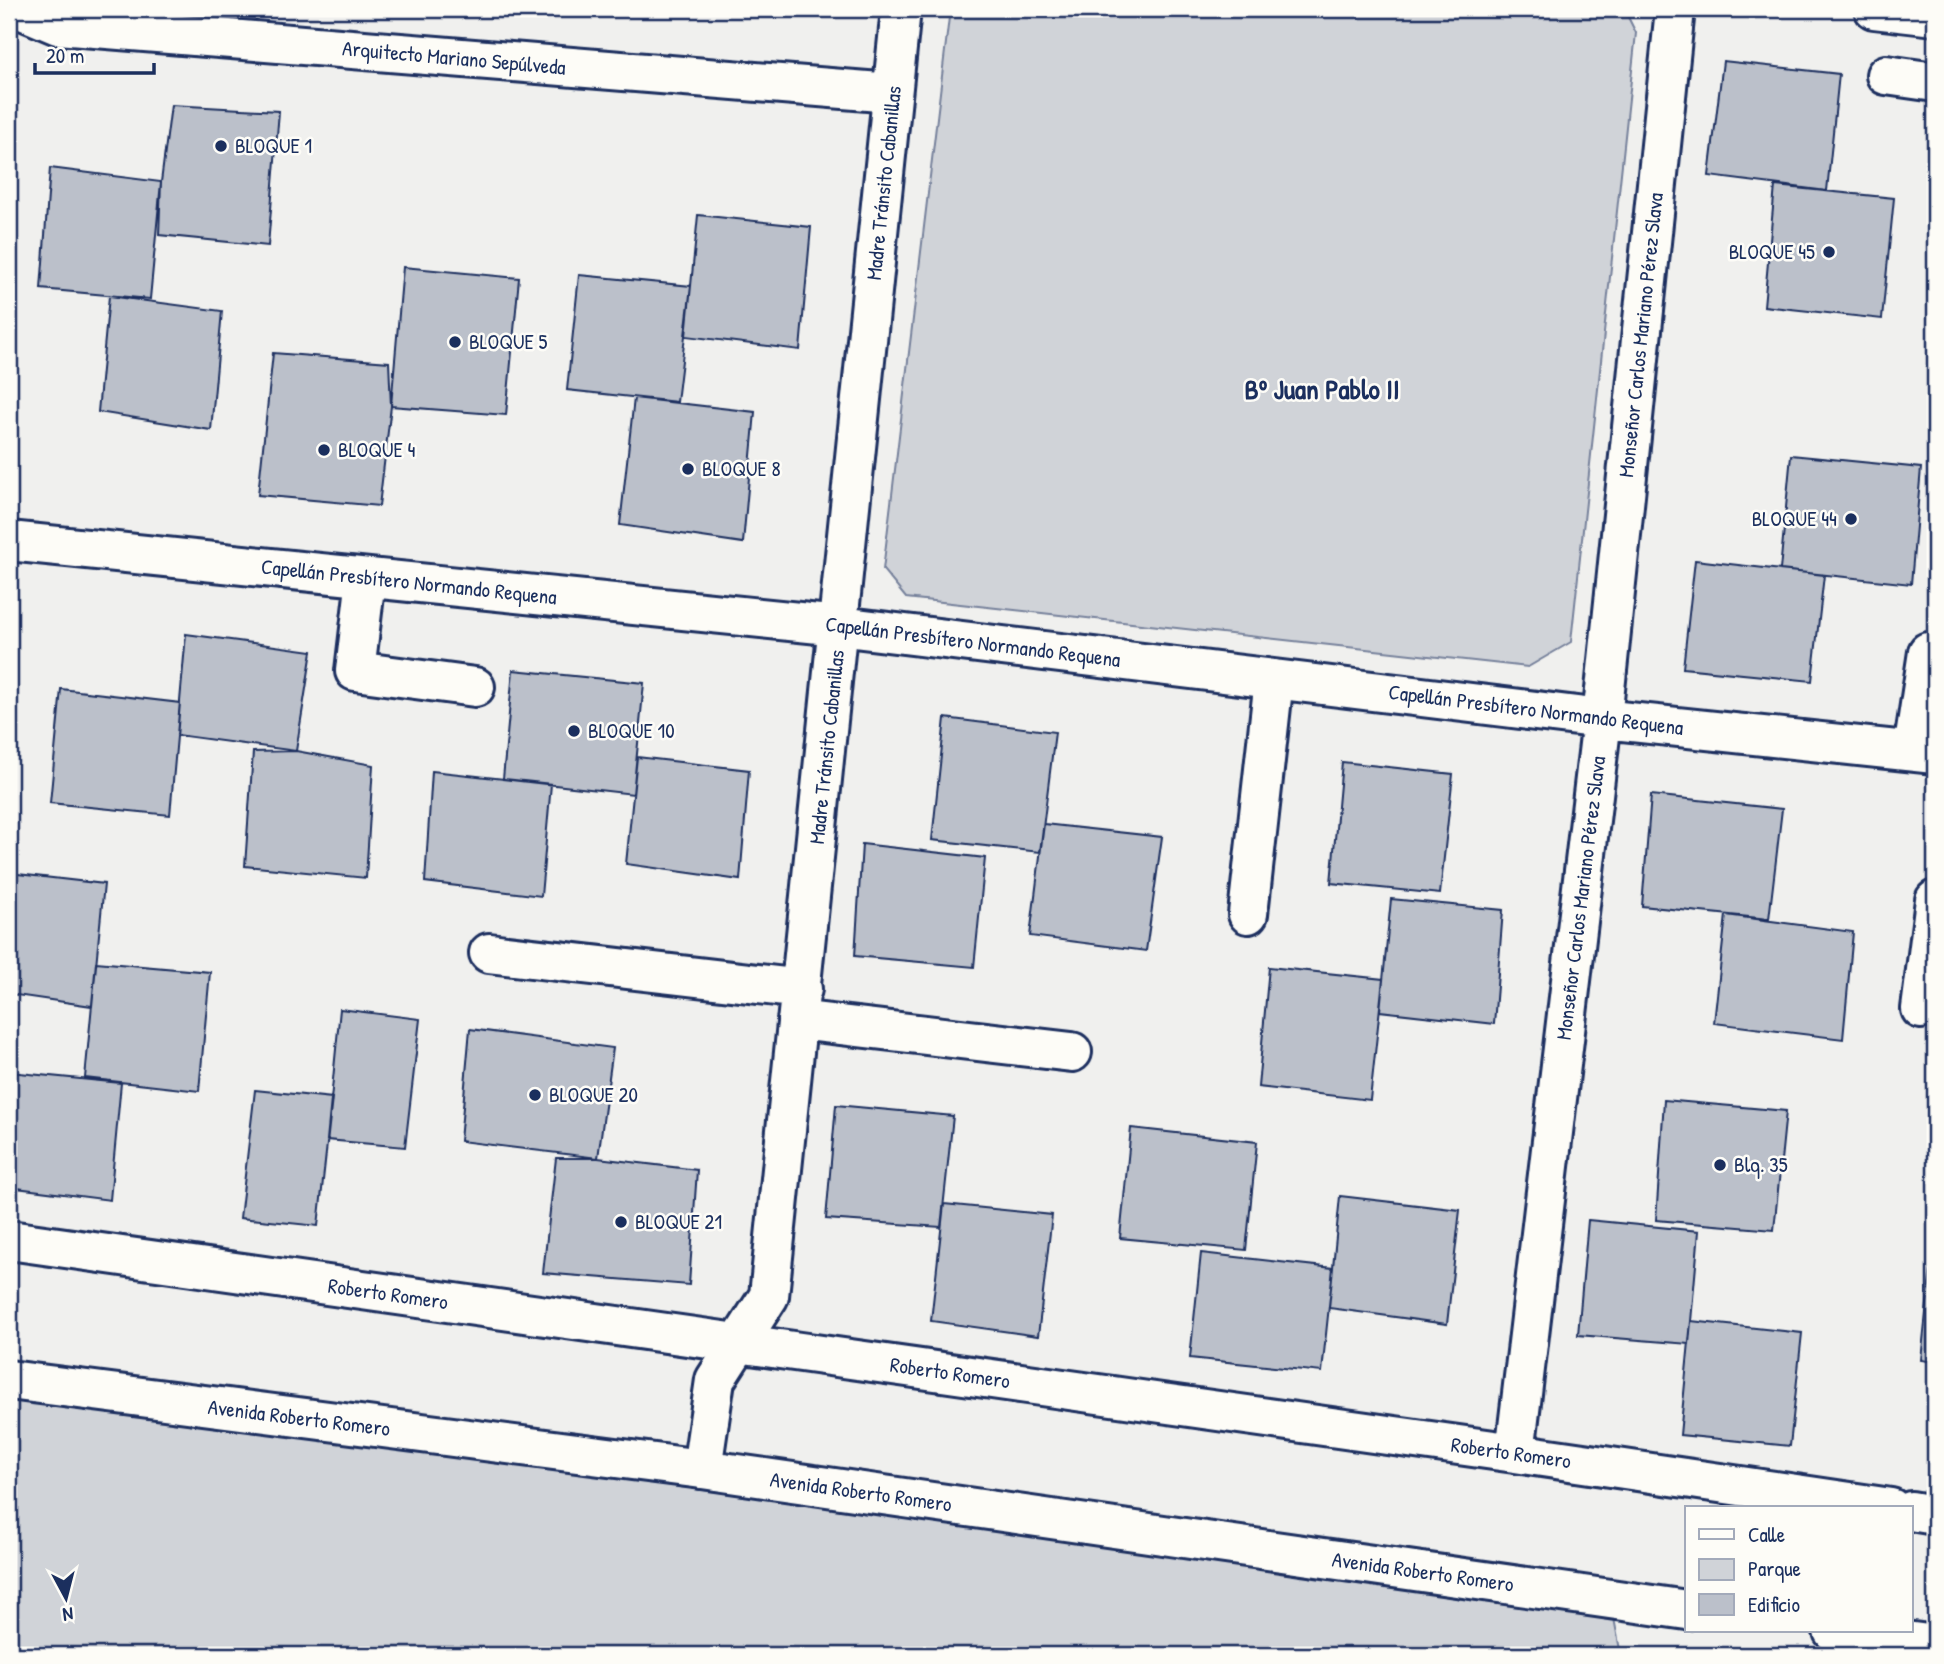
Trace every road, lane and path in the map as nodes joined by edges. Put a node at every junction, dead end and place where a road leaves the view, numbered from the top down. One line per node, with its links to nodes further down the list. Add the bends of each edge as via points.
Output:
1 (20, 9): 6 (street, Arquitecto Mariano Sepúlveda)
2 (901, 9): 10 (street, Madre Tránsito Cabanillas)
3 (1675, 9): 17 (street, Monseñor Carlos Mariano Pérez Slava)
4 (1874, 9): 5 (street)
5 (1935, 16)
6 (58, 25): 7 (street); 10 (street, Arquitecto Mariano Sepúlveda)
7 (9, 35)
8 (1886, 75): 9 (street)
9 (1935, 82)
10 (892, 93): 13 (street, Madre Tránsito Cabanillas)
11 (9, 541): 12 (street, Capellán Presbítero Normando Requena)
12 (366, 578): 13 (street, Capellán Presbítero Normando Requena); 16 (street, via 355,671)
13 (839, 626): 15 (street, Capellán Presbítero Normando Requena); 22 (street, Madre Tránsito Cabanillas)
14 (1935, 653): 18 (street, via 1927,652)
15 (1273, 679): 17 (street, Capellán Presbítero Normando Requena); 20 (street)
16 (475, 687)
17 (1602, 719): 18 (street, Capellán Presbítero Normando Requena); 28 (street, Monseñor Carlos Mariano Pérez Slava)
18 (1924, 753)
19 (1935, 900): 23 (street)
20 (1248, 914)
21 (489, 953): 22 (street)
22 (799, 1004): 24 (street); 26 (street, Madre Tránsito Cabanillas, via 769,1296)
23 (1921, 1009)
24 (1072, 1052)
25 (9, 1240): 26 (street, Roberto Romero)
26 (739, 1343): 28 (street, Roberto Romero); 29 (street, Madre Tránsito Cabanillas, via 715,1380)
27 (17, 1380): 29 (street, Avenida Roberto Romero)
28 (1515, 1453): 30 (street, Roberto Romero)
29 (702, 1469): 33 (street, Avenida Roberto Romero)
30 (1877, 1506)
31 (1912, 1511): 32 (street)
32 (1935, 1515)
33 (1685, 1610)
34 (1840, 1632): 35 (street)
35 (1935, 1645)

